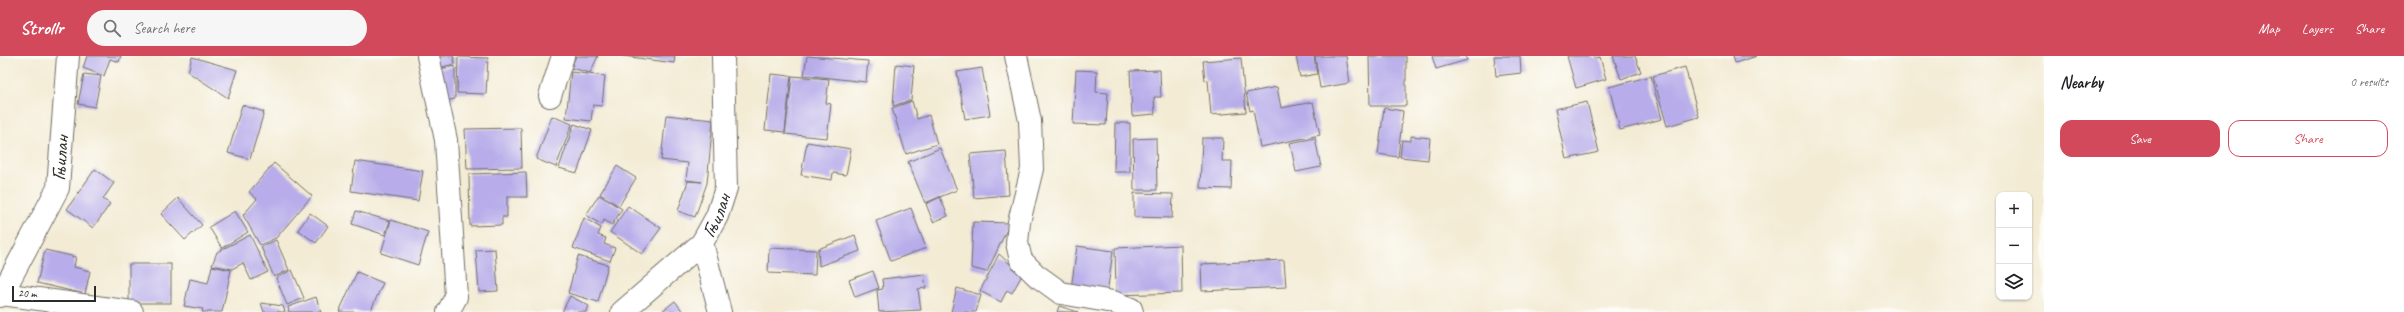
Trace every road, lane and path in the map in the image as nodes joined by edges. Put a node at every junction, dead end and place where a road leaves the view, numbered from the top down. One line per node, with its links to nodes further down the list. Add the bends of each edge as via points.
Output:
1 (68, 56): 8 (street, Гњилан, via 58,188)
2 (428, 56): 10 (street, via 446,140 456,297)
3 (562, 56): 6 (street)
4 (724, 56): 7 (street, Гњилан, via 726,188 717,216)
5 (1016, 56): 13 (street, via 1030,122 1032,168 1019,222 1017,243 1021,260 1060,293 1113,302 1131,309)
6 (550, 96)
7 (702, 243): 11 (street, Гњилан); 12 (street)
8 (1, 295): 9 (street, Гњилан)
9 (132, 312)
10 (448, 312)
11 (622, 312)
12 (720, 312)
13 (1132, 312)

